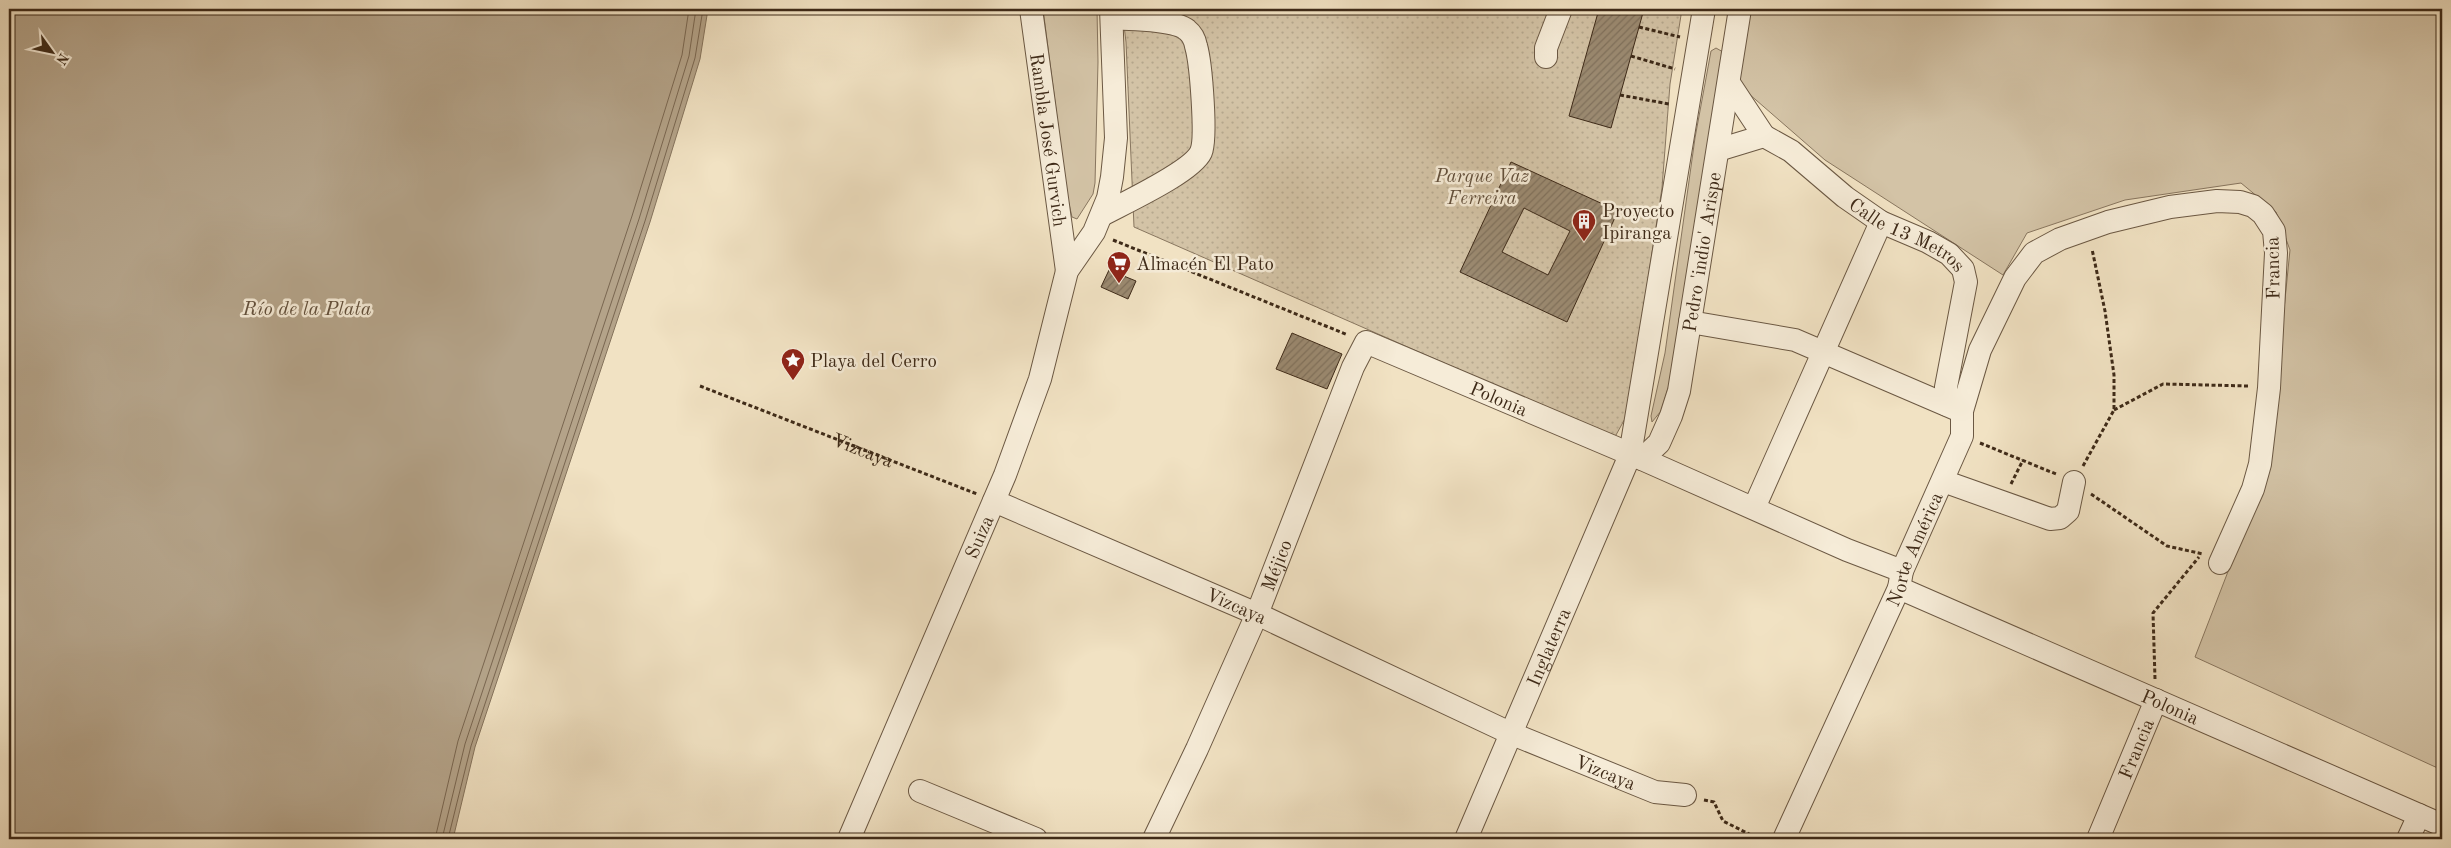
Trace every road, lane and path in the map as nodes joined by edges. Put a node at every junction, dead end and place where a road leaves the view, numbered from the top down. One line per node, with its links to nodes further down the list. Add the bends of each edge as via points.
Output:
1 (1031, 9): 21 (street, Rambla José Gurvich)
2 (1560, 9): 9 (street)
3 (1704, 9): 8 (street, Pedro 'indio' Arispe)
4 (1740, 9): 7 (street, Pedro 'indio' Arispe)
5 (1112, 14): 18 (street, via 1116,138 1112,177); 18 (street, via 1186,28 1196,46 1200,66 1203,128 1201,152 1188,168)
6 (1639, 27): 8 (path)
7 (1737, 35): 8 (street); 12 (street, Pedro 'indio' Arispe)
8 (1699, 36): 11 (street, Pedro 'indio' Arispe)
9 (1546, 56)
10 (1631, 56): 11 (path)
11 (1692, 74): 14 (street, Pedro 'indio' Arispe)
12 (1728, 83): 15 (street, Calle 13 Metros); 16 (street, Pedro 'indio' Arispe)
13 (1620, 95): 14 (path)
14 (1687, 108): 30 (street, Pedro 'indio' Arispe)
15 (1764, 136): 16 (street); 17 (street, Calle 13 Metros, via 1791,151 1845,197)
16 (1718, 150): 22 (street, Pedro 'indio' Arispe)
17 (1881, 222): 24 (street); 27 (street, Calle 13 Metros, via 1928,242 1948,254 1962,269 1966,282 1946,387)
18 (1098, 223): 21 (street, Suiza); 23 (path)
19 (2087, 229): 20 (street, Francia, via 2046,246); 26 (street, Francia, via 2170,207 2217,201 2240,202 2263,214 2270,222 2275,239); 28 (path, via 2105,311 2114,375)
20 (2030, 258): 27 (street, Norte América, via 2015,278)
21 (1067, 271): 33 (street, Suiza, via 1040,379)
22 (1690, 322): 24 (street, via 1795,340); 30 (street, Pedro 'indio' Arispe, via 1672,416 1659,443)
23 (1366, 342): 30 (street, Polonia); 37 (street, Méjico, via 1353,367)
24 (1822, 350): 27 (street); 34 (street)
25 (700, 386): 33 (path, Vizcaya)
26 (2269, 388): 28 (path, via 2163,384); 35 (street, Francia, via 2260,464 2253,489)
27 (1954, 408): 29 (street, Norte América)
28 (2114, 410): 32 (path)
29 (1962, 436): 31 (street, Norte América); 32 (path)
30 (1636, 457): 34 (street, Polonia); 39 (street, Inglaterra)
31 (1943, 481): 32 (street, via 2050,519 2060,518 2068,511); 36 (street, Norte América)
32 (2074, 482): 35 (path, via 2167,546)
33 (994, 501): 37 (street, Vizcaya); 44 (street, Suiza)
34 (1754, 508): 36 (street, Polonia, via 1847,550)
35 (2211, 558): 38 (path, Francia, via 2154,612)
36 (1900, 579): 38 (street, Polonia); 49 (street, Norte América)
37 (1256, 614): 39 (street, Vizcaya); 46 (street, Méjico)
38 (2156, 700): 42 (street, Polonia); 50 (street, Francia)
39 (1510, 733): 41 (street, Vizcaya, via 1655,792); 47 (street, Inglaterra)
40 (920, 791): 45 (street)
41 (1685, 794): 48 (path, via 1714,802 1723,821)
42 (2419, 815): 43 (street, Polonia); 51 (street)
43 (2442, 825)
44 (849, 839)
45 (1036, 839)
46 (1154, 839)
47 (1466, 839)
48 (1760, 839)
49 (1784, 839)
50 (2098, 839)
51 (2408, 839)

